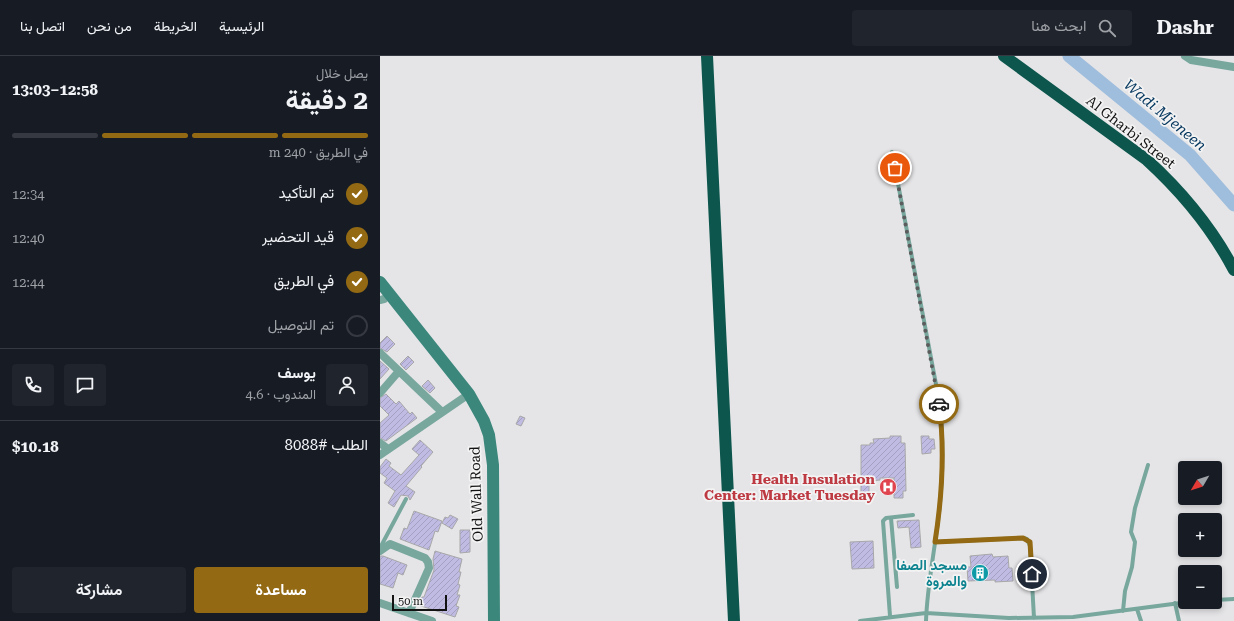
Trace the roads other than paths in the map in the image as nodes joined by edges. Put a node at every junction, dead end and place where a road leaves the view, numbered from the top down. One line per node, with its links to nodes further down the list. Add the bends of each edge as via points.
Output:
1 (707, 56): 41 (highway)
2 (1004, 56): 6 (highway, Al Gharbi Street, via 1160,172 1204,222)
3 (1185, 56): 4 (street, via 1191,60)
4 (1234, 67)
5 (892, 152): 21 (lane, via 941,416 941,480)
6 (1234, 270)
7 (380, 282): 12 (main road, Old Wall Road)
8 (381, 297): 12 (main road, Old Wall Road)
9 (380, 353): 10 (street)
10 (399, 371): 11 (street); 13 (street)
11 (380, 394)
12 (466, 396): 13 (street); 39 (main road, Old Wall Road, via 480,435 485,462); 40 (main road, Old Wall Road, via 484,421 492,450)
13 (442, 412): 15 (street)
14 (380, 443): 15 (street)
15 (388, 448): 16 (street)
16 (380, 455)
17 (1148, 466): 31 (lane, via 1135,508 1131,532 1135,542)
18 (406, 499): 22 (lane)
19 (913, 515): 20 (lane)
20 (892, 518): 24 (lane); 34 (lane, via 884,519 882,524)
21 (935, 542): 33 (lane); 35 (lane, via 1027,539 1030,542)
22 (380, 548)
23 (380, 551): 32 (street, via 390,544 425,558 428,562 429,568)
24 (897, 587)
25 (1234, 599): 26 (lane)
26 (1222, 600)
27 (380, 603): 32 (street)
28 (1175, 603): 29 (lane); 30 (lane); 45 (lane)
29 (1178, 603)
30 (1137, 609): 31 (lane); 44 (lane)
31 (1123, 611): 36 (lane)
32 (409, 613): 38 (street)
33 (926, 613): 34 (lane); 37 (lane); 43 (lane)
34 (890, 616): 42 (lane)
35 (1034, 618): 36 (lane); 37 (lane)
36 (1074, 619)
37 (1010, 620)
38 (432, 621)
39 (487, 621)
40 (494, 621)
41 (734, 621)
42 (860, 621)
43 (926, 621)
44 (1141, 621)
45 (1179, 621)

